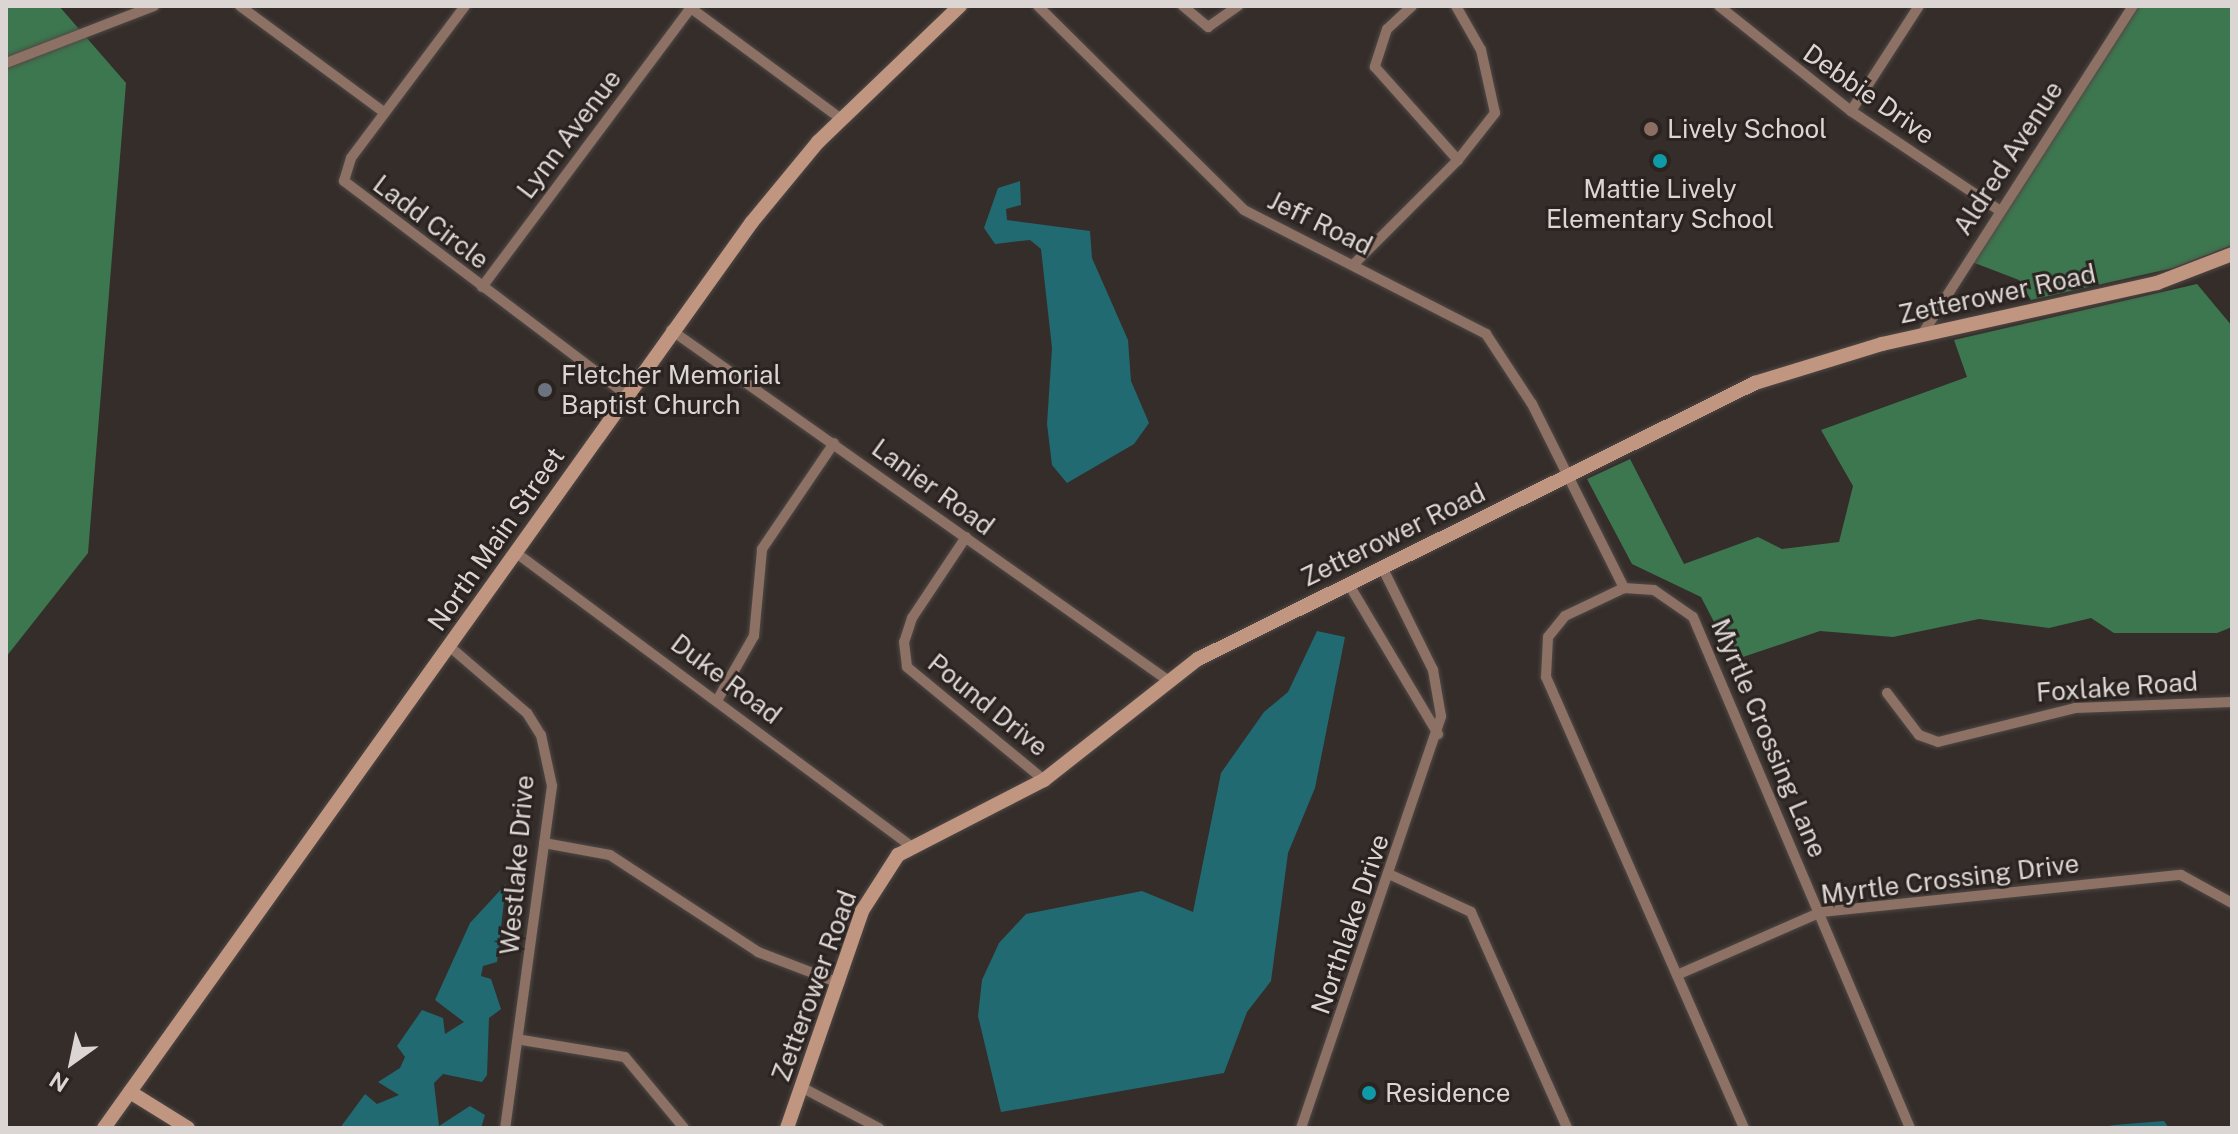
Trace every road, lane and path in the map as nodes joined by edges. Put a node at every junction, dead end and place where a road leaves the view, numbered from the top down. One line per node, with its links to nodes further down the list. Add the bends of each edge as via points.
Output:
1 (154, 6): 14 (street)
2 (240, 6): 16 (street)
3 (465, 6): 16 (street, Ladd Circle)
4 (960, 6): 17 (street, North Main Street)
5 (1038, 6): 21 (street, Jeff Road, via 1220,190 1278,230)
6 (1183, 6): 7 (street, via 1208,27)
7 (1238, 6)
8 (1412, 6): 18 (street, via 1387,29 1375,67)
9 (1456, 6): 18 (street, via 1481,50 1495,113)
10 (1719, 6): 15 (street, Debbie Drive)
11 (1919, 6): 15 (street)
12 (2133, 6): 19 (street, Aldred Avenue)
13 (690, 7): 17 (street); 22 (street, Lynn Avenue)
14 (6, 63)
15 (1851, 111): 19 (street, Debbie Drive)
16 (384, 112): 22 (street, Ladd Circle, via 351,158 344,181)
17 (841, 119): 23 (street, North Main Street)
18 (1458, 160): 21 (street)
19 (1999, 210): 24 (street, Aldred Avenue)
20 (2232, 254): 24 (street, Zetterower Road, via 2157,283)
21 (1354, 264): 27 (street, Jeff Road, via 1486,334)
22 (482, 287): 25 (street, Ladd Circle)
23 (671, 330): 25 (street, North Main Street); 26 (street, Lanier Road)
24 (1921, 336): 27 (street, Zetterower Road, via 1755,383)
25 (627, 395): 29 (street, North Main Street)
26 (834, 443): 28 (street, Lanier Road); 36 (street, via 762,549 754,636)
27 (1571, 476): 30 (street, Zetterower Road); 32 (street, Jeff Road)
28 (966, 537): 34 (street, Lanier Road); 39 (street, Pound Drive, via 912,618 904,642 907,667)
29 (515, 552): 33 (street, North Main Street); 36 (street, Duke Road)
30 (1382, 567): 31 (street, Zetterower Road); 38 (street, Northlake Drive, via 1433,670 1441,698)
31 (1348, 583): 34 (street, Zetterower Road, via 1198,659); 38 (street)
32 (1624, 588): 44 (street, Myrtle Crossing Lane, via 1654,590 1693,617); 45 (street, via 1565,616 1548,637 1546,677)
33 (449, 646): 40 (street, Westlake Drive, via 527,713 541,735 552,786); 49 (street, North Main Street)
34 (1169, 681): 39 (street, Zetterower Road)
35 (1887, 693): 37 (street, Foxlake Road, via 1919,735 1938,742 1971,738 2027,714)
36 (718, 699): 41 (street, Duke Road)
37 (2232, 702)
38 (1438, 734): 42 (street, Northlake Drive)
39 (1044, 780): 41 (street, Zetterower Road)
40 (544, 843): 46 (street, via 610,855 758,952); 47 (street, Westlake Drive)
41 (909, 845): 46 (street, Zetterower Road, via 867,899)
42 (1391, 875): 56 (street, Northlake Drive); 57 (street, via 1471,912)
43 (2232, 903): 44 (street, Myrtle Crossing Drive, via 2181,875)
44 (1821, 912): 45 (street, Myrtle Crossing Drive); 59 (street, Myrtle Crossing Lane)
45 (1677, 975): 58 (street)
46 (839, 983): 48 (street, Zetterower Road)
47 (522, 1040): 52 (street, Westlake Drive); 53 (street, via 625,1057)
48 (803, 1088): 54 (street, Zetterower Road); 55 (street)
49 (130, 1092): 50 (street, North Main Street); 51 (street)
50 (104, 1128)
51 (188, 1128)
52 (505, 1128)
53 (684, 1128)
54 (787, 1128)
55 (879, 1128)
56 (1301, 1128)
57 (1567, 1128)
58 (1744, 1128)
59 (1910, 1128)

